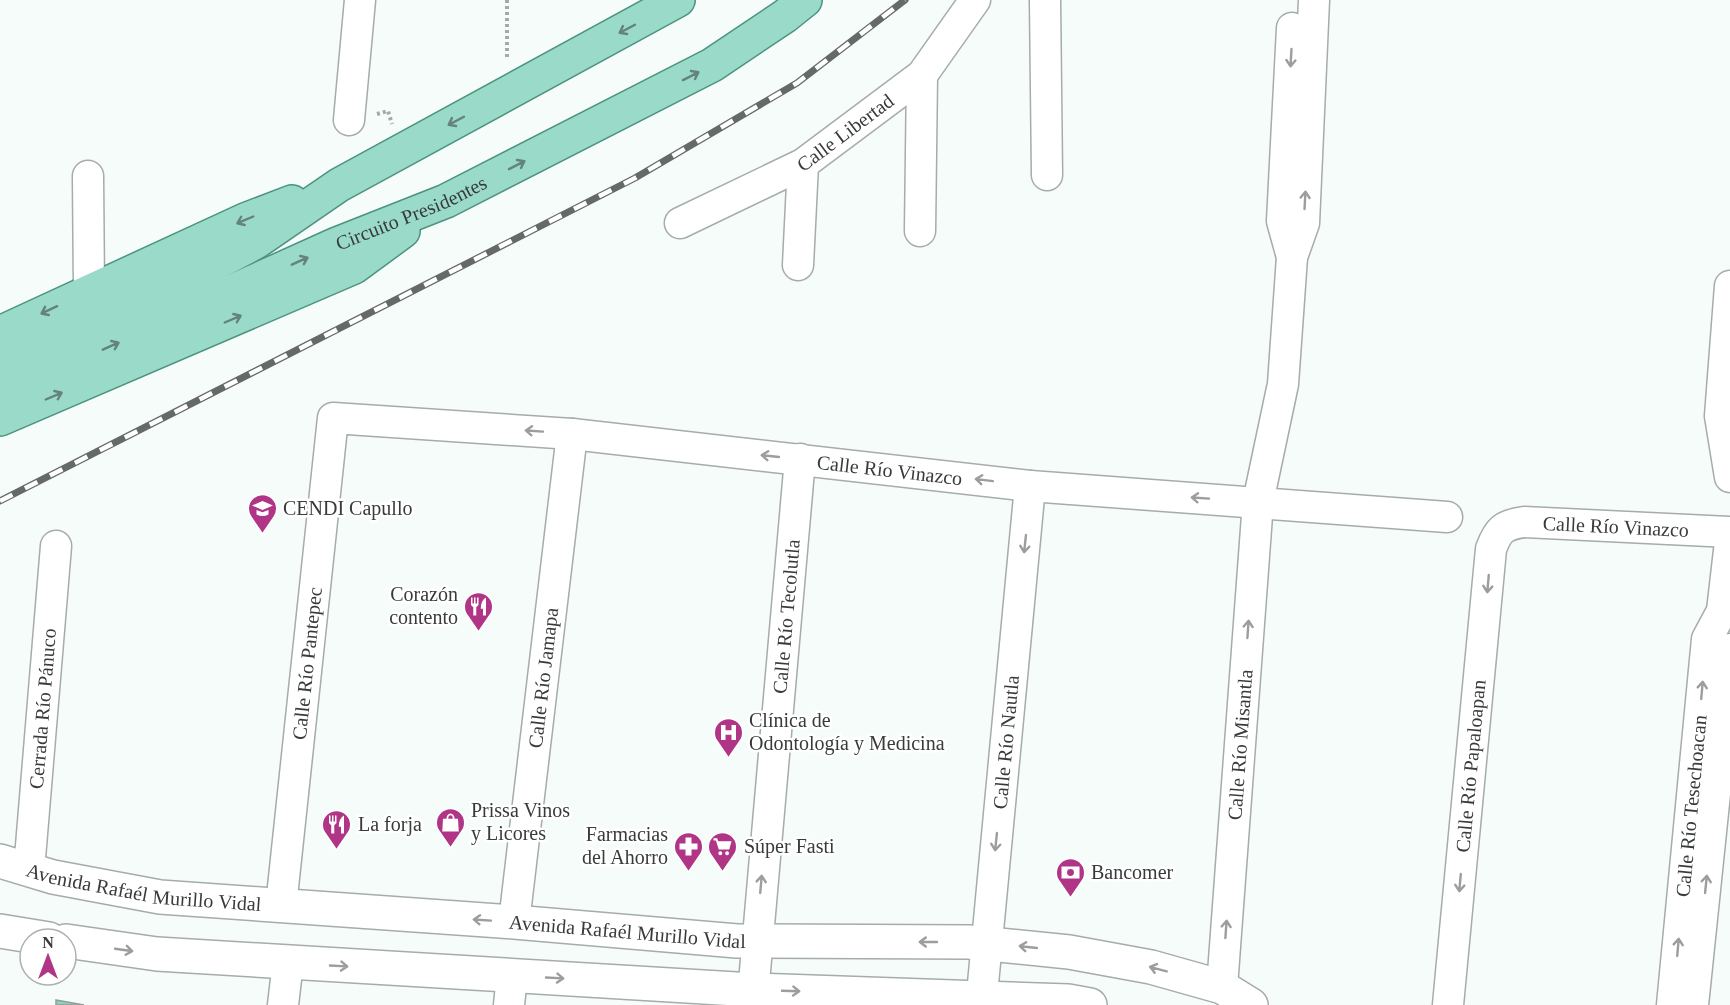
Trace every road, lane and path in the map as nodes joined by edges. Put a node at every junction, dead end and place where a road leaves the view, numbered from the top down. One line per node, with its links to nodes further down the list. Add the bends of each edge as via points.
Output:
1 (360, 0): 11 (street)
2 (507, 0): 10 (path)
3 (678, 0): 10 (main road, Circuito Presidentes, one-way to 10)
4 (805, 0): 17 (main road, Circuito Presidentes, one-way to 4, via 712,65)
5 (975, 0): 9 (street, Calle Libertad)
6 (1045, 0): 14 (street)
7 (1294, 0): 20 (street, one-way to 20, via 1282,221)
8 (1314, 0): 20 (street, one-way to 8, via 1304,223)
9 (922, 75): 13 (street, Calle Libertad); 19 (street)
10 (508, 93): 12 (main road, Circuito Presidentes, one-way to 12)
11 (350, 120): 12 (path, via 388,111)
12 (400, 152): 16 (main road, Circuito Presidentes)
13 (803, 164): 18 (street, Calle Libertad); 21 (street)
14 (1047, 175)
15 (88, 176): 23 (street)
16 (339, 184): 23 (main road, one-way to 23, via 245,220); 24 (main road, Circuito Presidentes)
17 (446, 201): 24 (main road, Circuito Presidentes, one-way to 17, via 338,244); 29 (main road, one-way to 17, via 354,267)
18 (680, 224)
19 (920, 231)
20 (1292, 257): 34 (street, Calle Río Misantla, via 1283,384)
21 (798, 265)
22 (1730, 286): 32 (street, via 1720,416)
23 (89, 292): 25 (main road, one-way to 25)
24 (179, 299): 26 (main road, Circuito Presidentes); 27 (main road, Circuito Presidentes, one-way to 24)
25 (0, 333)
26 (0, 364)
27 (0, 396)
28 (333, 418): 30 (street, Calle Río Vinazco, one-way to 28); 43 (street, Calle Río Pantepec)
29 (0, 419)
30 (572, 434): 31 (street, Calle Río Vinazco, one-way to 30); 44 (street, Calle Río Jamapa)
31 (800, 459): 33 (street, Calle Río Vinazco, one-way to 31); 47 (street, Calle Río Tecolutla, one-way to 31)
32 (1730, 477)
33 (1030, 486): 34 (street, Calle Río Vinazco, one-way to 33); 49 (street, Calle Río Nautla, one-way to 49)
34 (1258, 502): 35 (street, Calle Río Vinazco); 51 (street, Calle Río Misantla, one-way to 34)
35 (1447, 517)
36 (1502, 529): 37 (street, Calle Río Vinazco, via 1524,522); 58 (street, Calle Río Papaloapan, one-way to 58, via 1491,549)
37 (1730, 532)
38 (1730, 542): 40 (street, Calle Río Tesechoacan)
39 (56, 546): 42 (street, Cerrada Río Pánuco)
40 (1726, 623): 59 (street, Calle Río Tesechoacan, one-way to 40, via 1707,639)
41 (1730, 649): 60 (street, Calle Río Tesechoacan, one-way to 41)
42 (15, 866): 43 (main road, Avenida Rafaél Murillo Vidal, via 160,897)
43 (281, 906): 44 (main road, Avenida Rafaél Murillo Vidal, one-way to 43)
44 (514, 922): 47 (main road, Avenida Rafaél Murillo Vidal)
45 (1, 936): 46 (main road)
46 (18, 937)
47 (756, 942): 49 (main road, Avenida Rafaél Murillo Vidal, one-way to 47); 53 (street, Calle Río Tecolutla)
48 (78, 943): 50 (main road, one-way to 50, via 157,954)
49 (986, 943): 51 (main road, Avenida Rafaél Murillo Vidal, one-way to 49, via 1151,967 1070,952); 54 (street, Calle Río Nautla)
50 (288, 962): 52 (main road, one-way to 52); 55 (street)
51 (1222, 987): 57 (main road, Avenida Rafaél Murillo Vidal)
52 (510, 991): 53 (main road, one-way to 53)
53 (752, 998): 54 (main road, one-way to 54)
54 (981, 1002): 56 (main road, via 1068,1001)
55 (283, 1005)
56 (1090, 1005)
57 (1251, 1005)
58 (1448, 1005)
59 (1672, 1005)
60 (1693, 1005)

